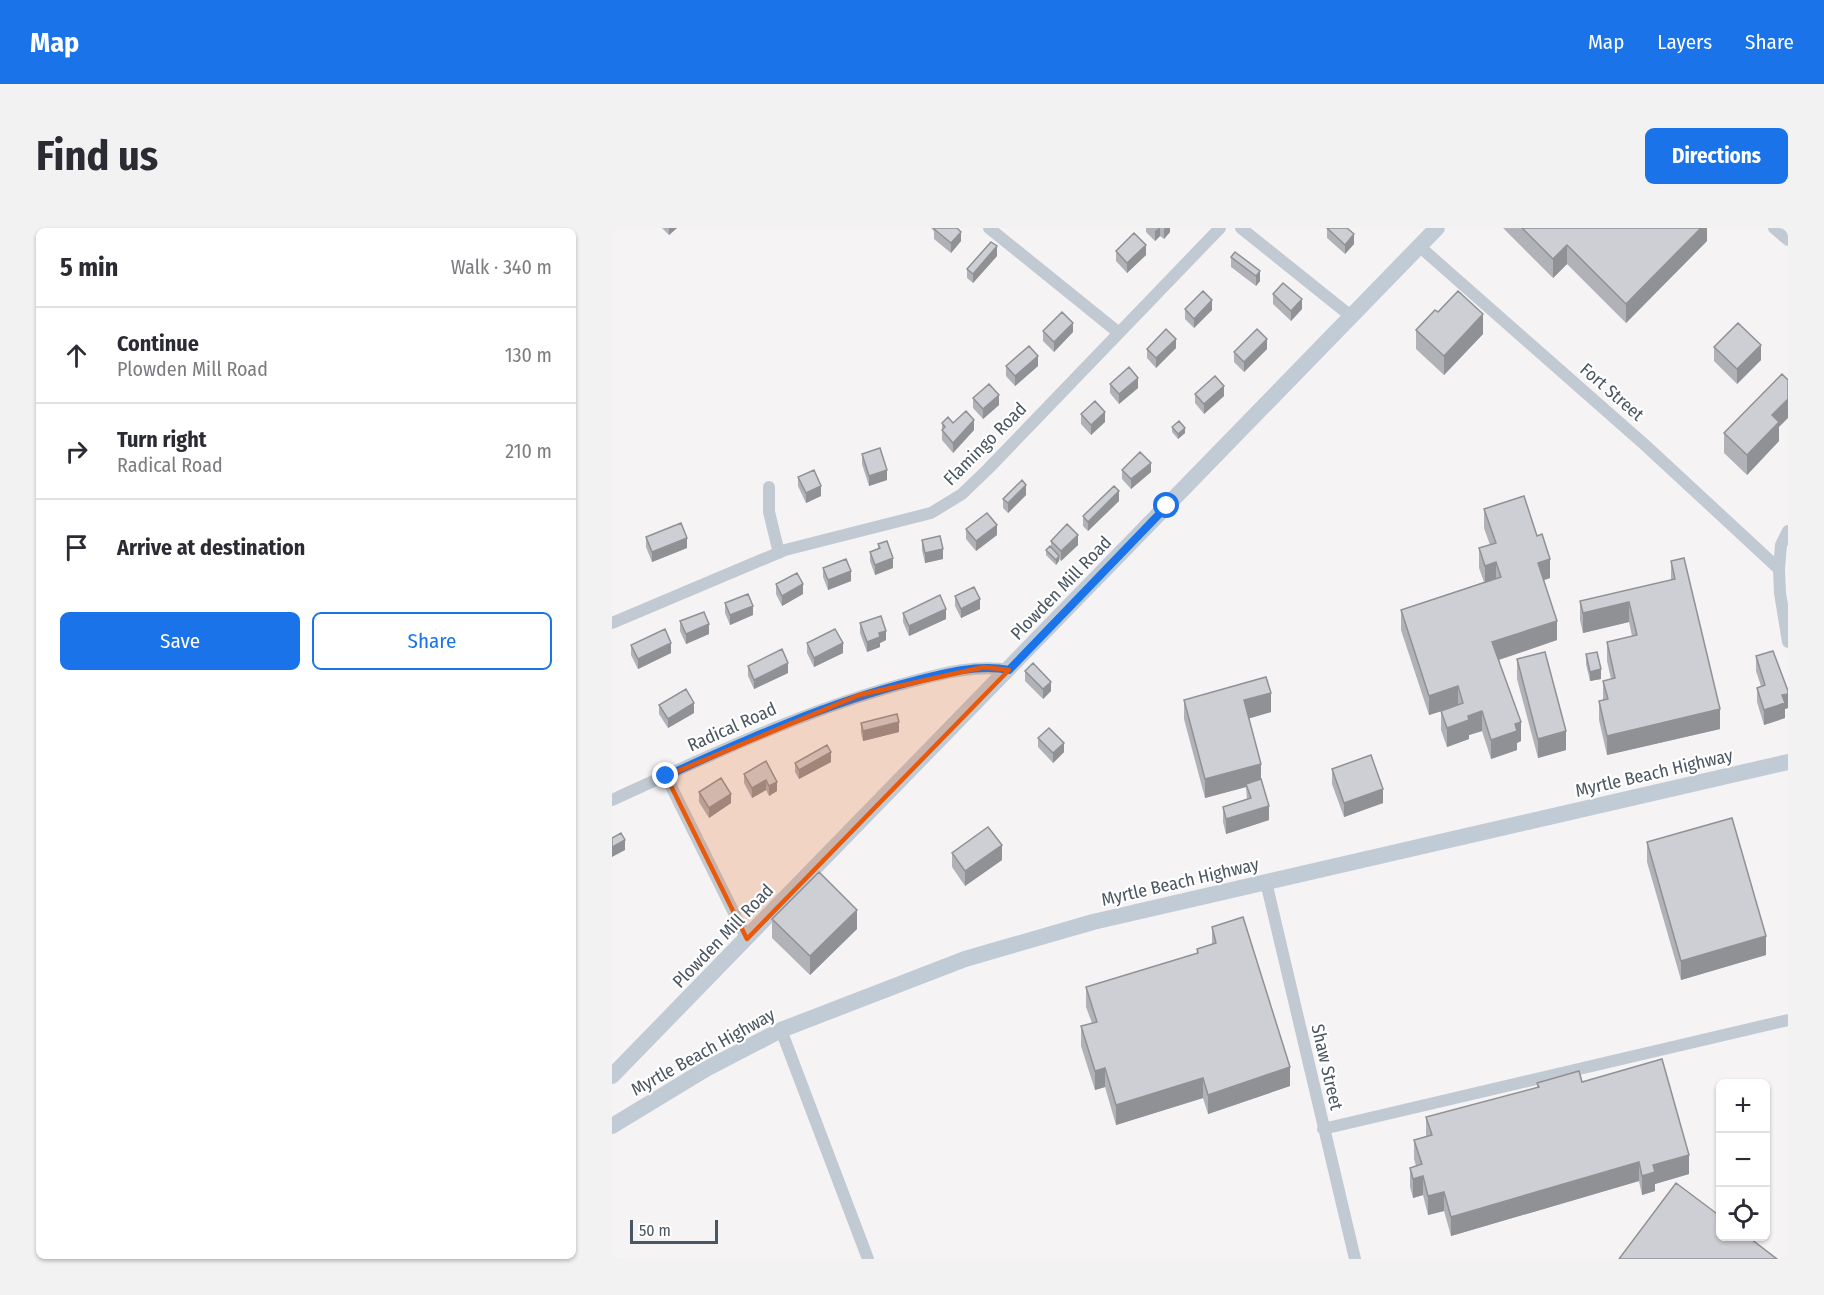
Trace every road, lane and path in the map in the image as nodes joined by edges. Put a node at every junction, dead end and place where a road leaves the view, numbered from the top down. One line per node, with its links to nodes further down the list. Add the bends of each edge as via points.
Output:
1 (989, 228): 9 (street)
2 (1220, 228): 9 (street, Flamingo Road)
3 (1241, 228): 8 (street)
4 (1437, 228): 7 (main road, Plowden Mill Road)
5 (1774, 228): 6 (street)
6 (1788, 240)
7 (1419, 246): 8 (main road, Plowden Mill Road); 13 (street, Fort Street, via 1646,445)
8 (1352, 316): 16 (main road, Plowden Mill Road)
9 (1119, 333): 12 (street, Flamingo Road, via 952,501 915,519 865,528)
10 (769, 487): 12 (street, via 769,512)
11 (1788, 531): 13 (street)
12 (779, 553): 14 (street, Flamingo Road)
13 (1779, 569): 15 (street)
14 (612, 623)
15 (1788, 642)
16 (1009, 670): 18 (street, Radical Road, via 984,667 859,695 770,729); 21 (main road, Plowden Mill Road)
17 (1788, 762): 20 (main road, Myrtle Beach Highway)
18 (666, 776): 19 (street, Radical Road); 21 (street)
19 (612, 800)
20 (1266, 882): 23 (main road, Myrtle Beach Highway, via 1009,945); 26 (street, Shaw Street)
21 (747, 939): 24 (main road, Plowden Mill Road)
22 (1788, 1020): 26 (street)
23 (781, 1030): 25 (main road, Myrtle Beach Highway, via 706,1069); 27 (street)
24 (612, 1076)
25 (612, 1126)
26 (1323, 1129): 28 (street, Shaw Street)
27 (868, 1259)
28 (1355, 1259)

